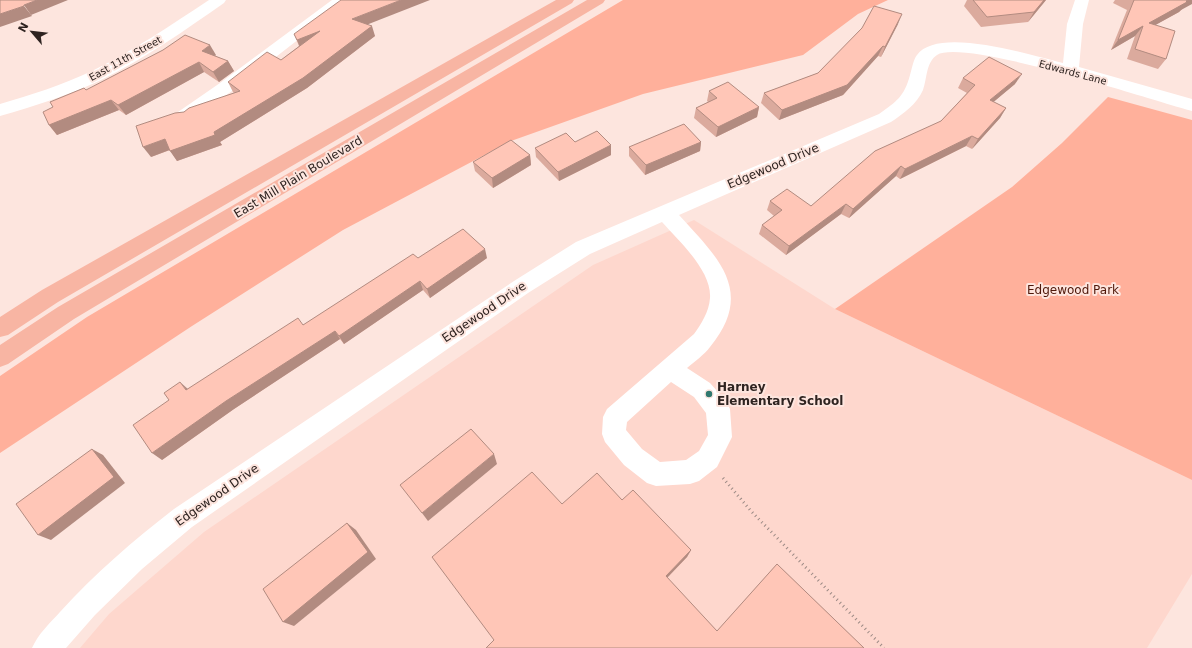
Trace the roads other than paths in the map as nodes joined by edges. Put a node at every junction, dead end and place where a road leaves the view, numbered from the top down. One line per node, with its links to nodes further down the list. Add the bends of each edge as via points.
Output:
1 (219, 0): 9 (street, East 11th Street, via 144,50 97,75 46,96)
2 (342, 0): 10 (street)
3 (567, 0): 12 (main road, East Mill Plain Boulevard, via 50,296)
4 (598, 0): 13 (main road, East Mill Plain Boulevard, via 66,313)
5 (1082, 0): 7 (street, via 1075,24)
6 (953, 46): 7 (street, Edwards Lane, via 977,48); 11 (street, Edgewood Drive, via 934,50 924,58 914,91 902,106 885,118)
7 (1071, 70): 8 (street, Edwards Lane)
8 (1192, 105)
9 (0, 110)
10 (184, 116)
11 (665, 213): 14 (street, via 704,256 718,279 721,298 714,323 702,341); 15 (street, Edgewood Drive, via 583,248 521,287 183,518 132,559 85,605)
12 (0, 328)
13 (0, 357)
14 (670, 369): 14 (street, via 615,418 614,434 633,457 656,474 690,472 708,459 720,436 718,409 702,390)
15 (47, 648)

